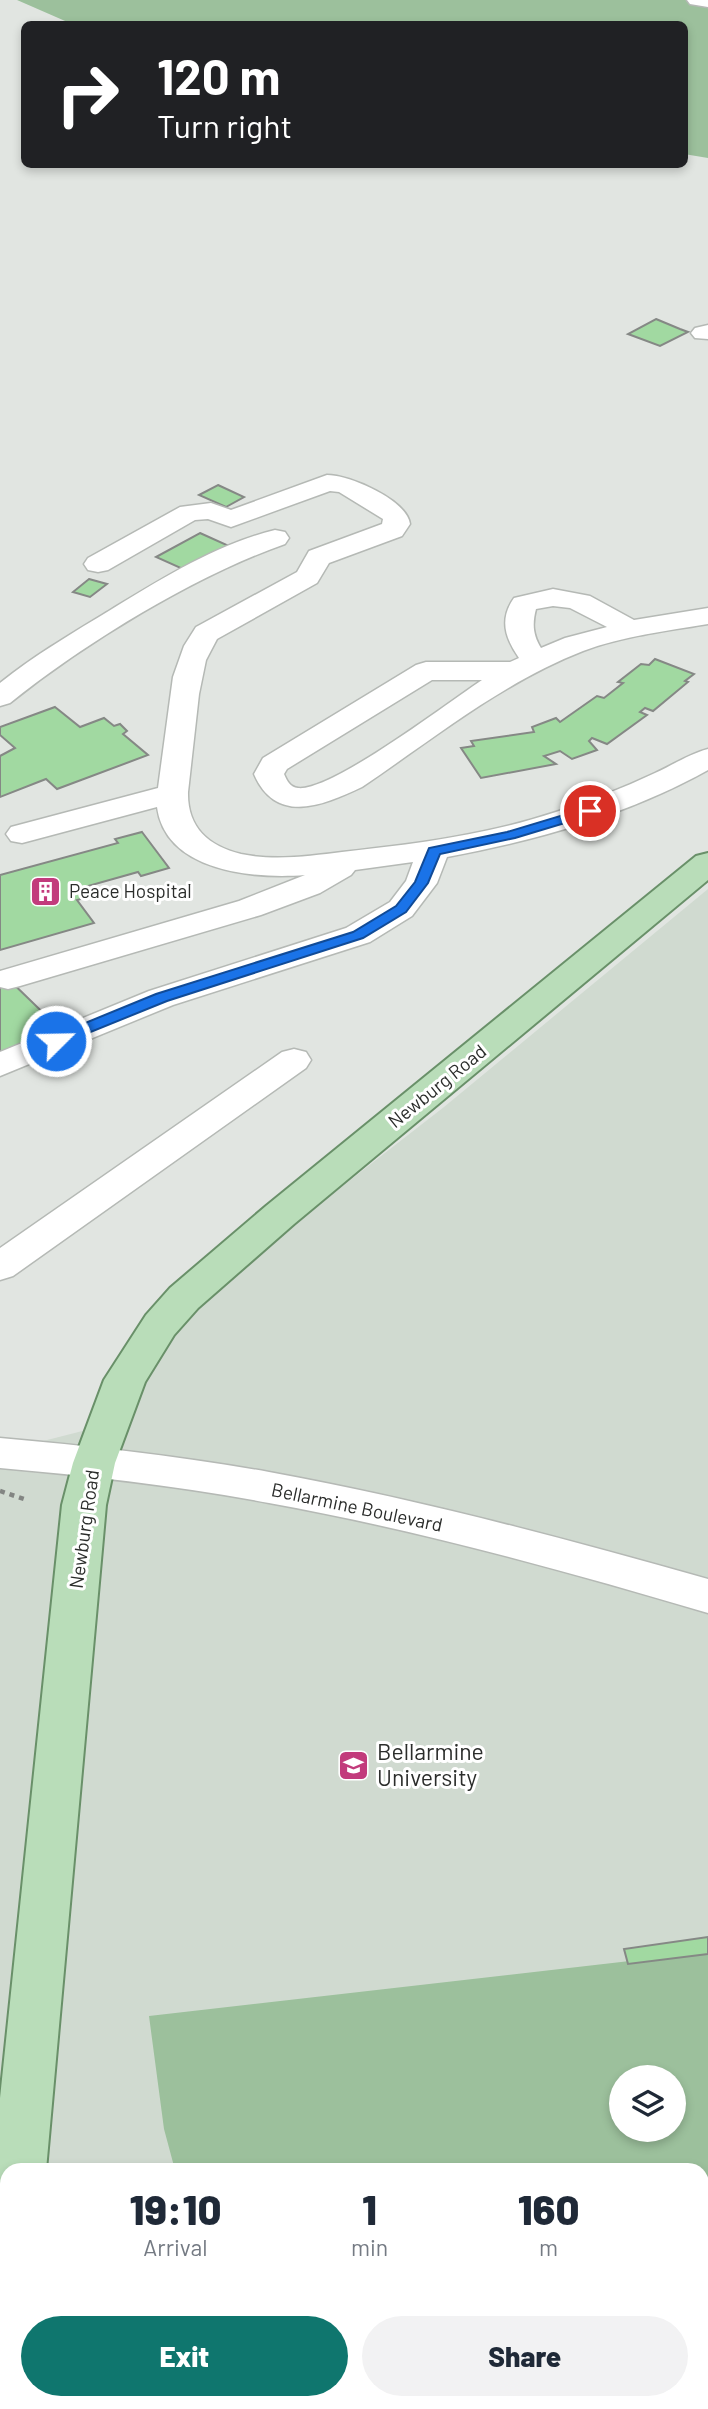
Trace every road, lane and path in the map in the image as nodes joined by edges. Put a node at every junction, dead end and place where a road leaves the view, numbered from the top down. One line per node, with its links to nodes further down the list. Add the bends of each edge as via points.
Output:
1 (696, 0): 2 (street)
2 (708, 1)
3 (231, 519): 4 (street); 5 (street, via 327,483 348,486 396,516 392,530); 6 (street, via 211,511 190,513)
4 (275, 538): 5 (street); 11 (street, via 241,549 161,592 75,643)
5 (319, 557): 13 (street, via 307,577 206,633 195,646)
6 (97, 564)
7 (700, 617): 8 (street); 9 (street, via 697,633)
8 (630, 630): 10 (street, via 575,644); 10 (street, via 582,600 535,600 524,604 520,613)
9 (708, 643)
10 (525, 666): 10 (street, via 426,671 274,764 269,774 272,785 281,794 311,796 351,781)
11 (0, 696)
12 (708, 758): 15 (street, via 590,811)
13 (173, 793): 14 (street); 16 (street, via 176,822 192,843 214,855 243,864 308,866)
14 (22, 834)
15 (434, 851): 16 (street); 20 (street, via 421,883 401,909 358,935 161,998)
16 (353, 860): 18 (street, via 309,886 250,908)
17 (708, 863): 23 (main road, Newburg Road, via 184,1298 160,1325 125,1380)
18 (8, 979)
19 (294, 1060): 21 (street)
20 (0, 1065)
21 (0, 1267)
22 (0, 1453): 23 (street, Bellarmine Boulevard)
23 (94, 1463): 26 (street, Bellarmine Boulevard, via 235,1482 406,1517 570,1556); 27 (main road, Newburg Road, via 68,1657)
24 (0, 1491): 25 (path)
25 (24, 1499)
26 (708, 1596)
27 (20, 2163)

